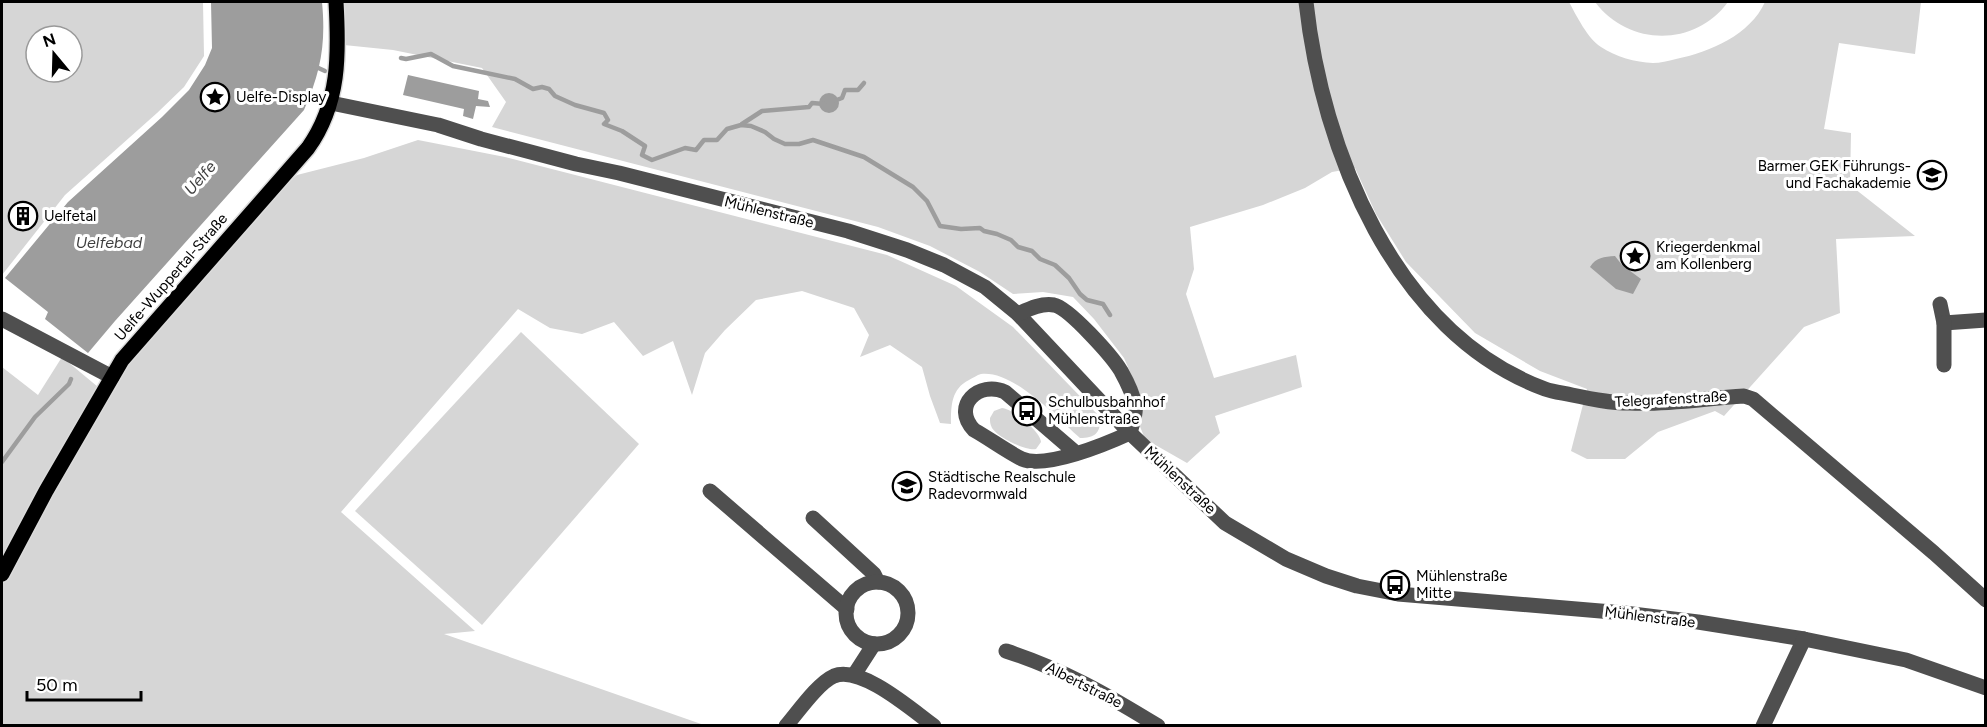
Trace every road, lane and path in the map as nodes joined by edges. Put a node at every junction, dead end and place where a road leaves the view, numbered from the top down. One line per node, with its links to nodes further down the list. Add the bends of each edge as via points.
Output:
1 (336, 2): 3 (main road, Uelfe-Wuppertal-Straße, via 338,65)
2 (1306, 2): 17 (street, Telegrafenstraße, via 1325,100 1362,207 1423,301 1465,342 1511,373 1546,390 1585,398 1632,404 1744,396 1753,399)
3 (331, 103): 5 (street, Mühlenstraße, via 438,125 897,246 985,287); 10 (main road, Uelfe-Wuppertal-Straße, via 308,148 172,301)
4 (1940, 303): 8 (street)
5 (1018, 314): 11 (street, Mühlenstraße); 11 (street, via 1038,306 1055,305 1096,341 1120,370 1135,405)
6 (2, 319): 10 (street)
7 (1986, 320): 8 (street)
8 (1944, 323): 9 (street)
9 (1944, 365)
10 (112, 377): 15 (main road, Uelfe-Wuppertal-Straße)
11 (1130, 433): 12 (street); 19 (street, Mühlenstraße, via 1225,523 1286,559 1357,586 1398,594 1635,614)
12 (1076, 453): 12 (street, via 1005,392 994,387 979,391 964,409 974,430 1023,459 1037,463)
13 (710, 491): 18 (street)
14 (813, 518): 16 (street)
15 (2, 574)
16 (878, 582): 18 (street, via 858,589); 20 (street, via 900,591 909,615 897,637 885,644)
17 (1986, 600)
18 (847, 609): 20 (street, via 848,624 854,634)
19 (1804, 639): 23 (street, Mühlenstraße, via 1906,660); 27 (street)
20 (874, 644): 22 (street)
21 (1006, 651): 26 (street, Albertstraße, via 1084,682)
22 (854, 675): 24 (street, via 834,676 825,682); 25 (street, via 876,685)
23 (1986, 688)
24 (786, 726)
25 (934, 726)
26 (1158, 726)
27 (1763, 726)

